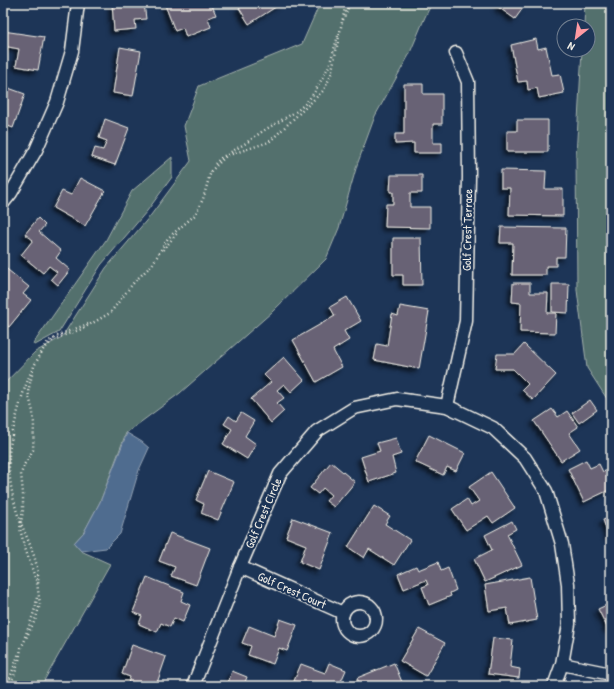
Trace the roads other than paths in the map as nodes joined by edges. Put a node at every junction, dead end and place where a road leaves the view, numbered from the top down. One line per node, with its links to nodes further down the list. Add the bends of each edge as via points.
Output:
1 (78, 3): 3 (street, via 72,50 57,102 36,150)
2 (456, 53): 4 (street, Golf Crest Terrace, via 468,82 466,320)
3 (3, 203)
4 (447, 406): 5 (street, Golf Crest Circle, via 397,399 354,408 316,431 280,474); 7 (street, Golf Crest Circle, via 493,428 525,458 546,491 562,544 568,584 569,624)
5 (240, 568): 6 (street, Golf Crest Court); 9 (street, Golf Crest Circle)
6 (343, 613)
7 (562, 664): 8 (street); 10 (street, Golf Crest Circle)
8 (611, 674)
9 (193, 686)
10 (554, 686)

